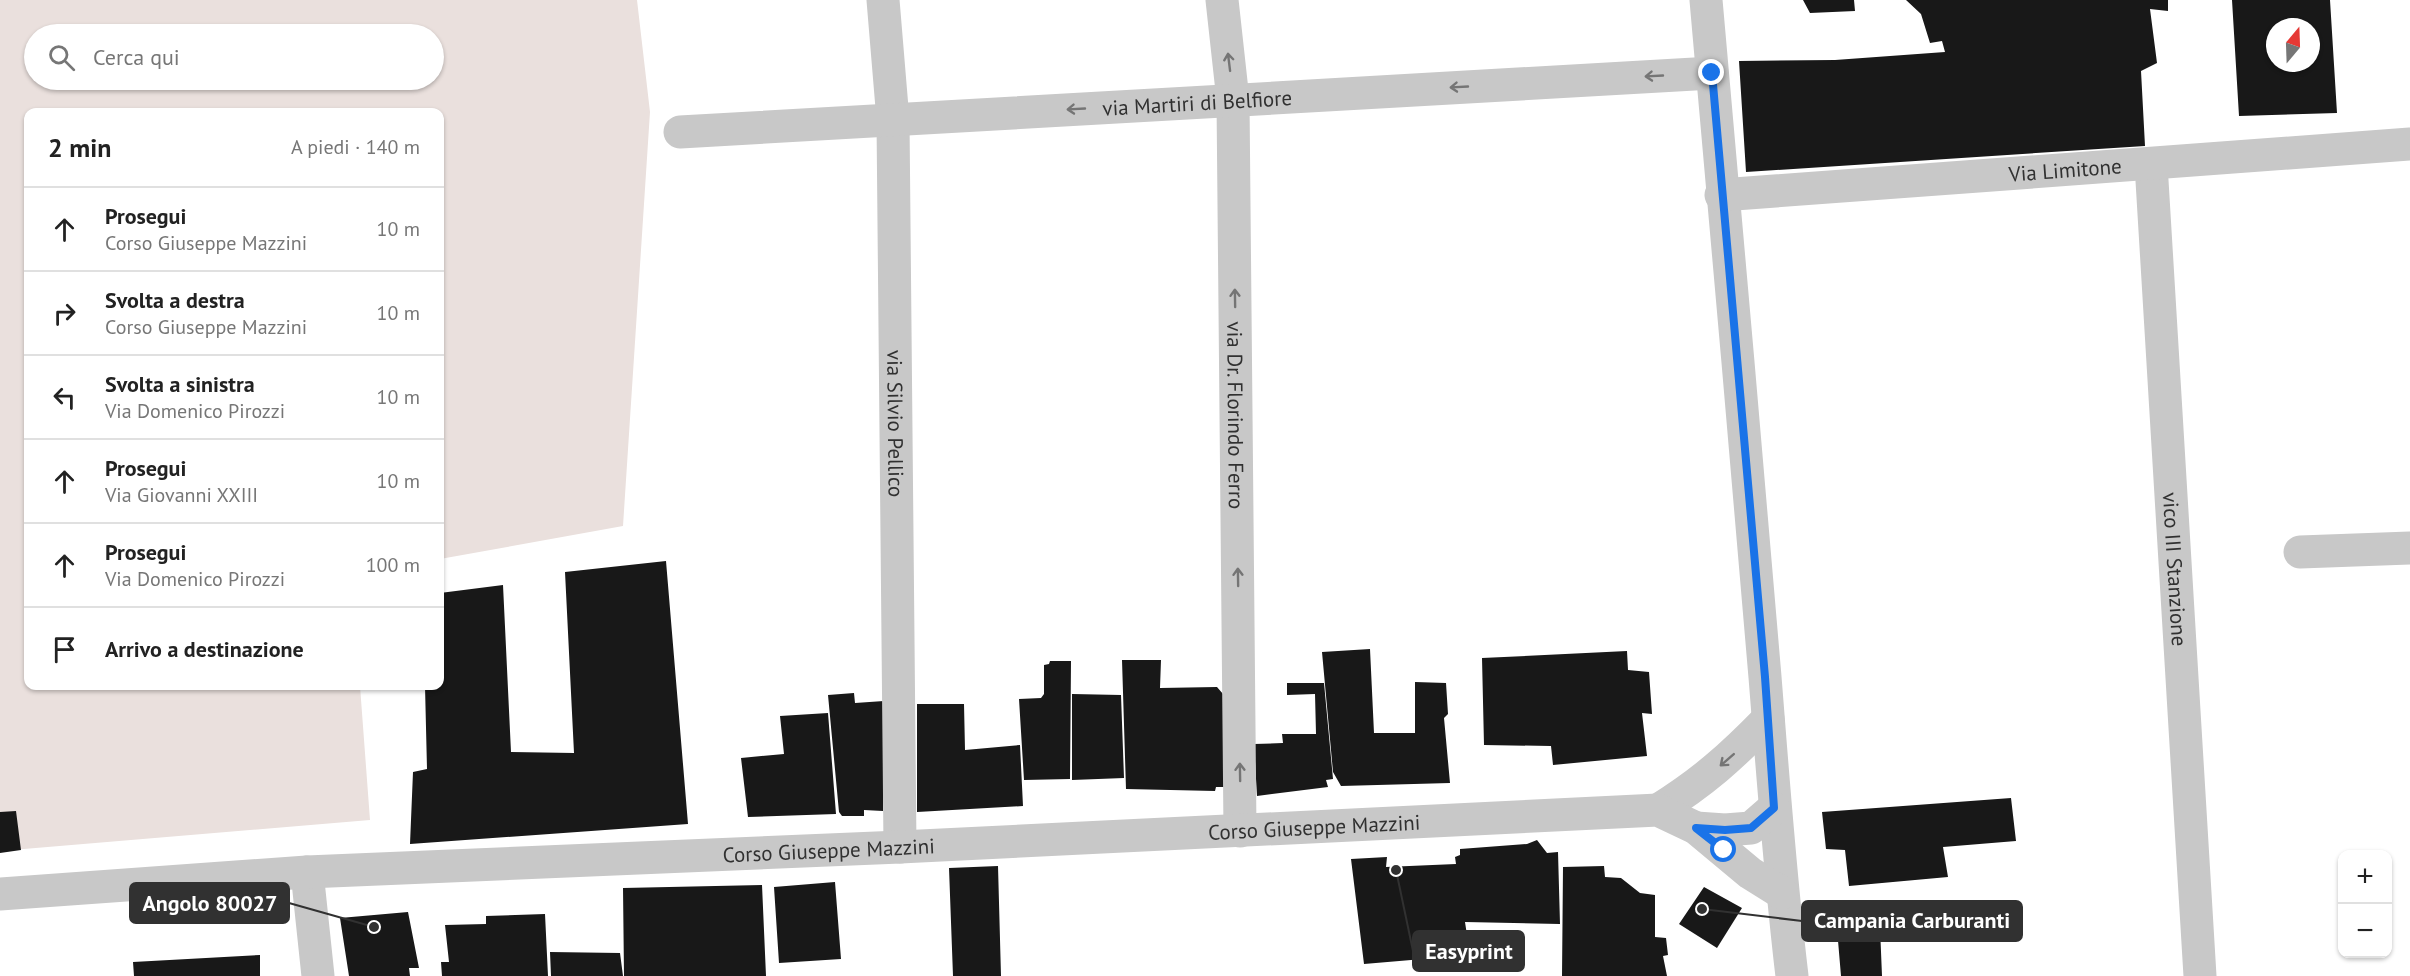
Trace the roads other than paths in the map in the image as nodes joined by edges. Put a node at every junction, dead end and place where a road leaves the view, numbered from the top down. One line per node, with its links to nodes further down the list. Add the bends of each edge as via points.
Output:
1 (883, 0): 6 (street, via Silvio Pellico)
2 (1222, 0): 5 (street, via Dr. Florindo Ferro, one-way to 2)
3 (1706, 0): 4 (street)
4 (1712, 73): 5 (street, via Martiri di Belfiore, one-way to 5); 10 (street)
5 (1233, 100): 6 (street, via Martiri di Belfiore, one-way to 6); 17 (street, via Dr. Florindo Ferro, one-way to 5)
6 (893, 120): 7 (street, via Martiri di Belfiore); 18 (street, via Silvio Pellico)
7 (680, 132)
8 (2410, 144): 9 (street, Via Limitone)
9 (2151, 164): 10 (street, Via Limitone); 24 (street, vico III Stanzione)
10 (1721, 195): 13 (street)
11 (2410, 548): 12 (street)
12 (2300, 552)
13 (1768, 719): 14 (street); 15 (street, one-way to 15, via 1704,780)
14 (1774, 808): 16 (street, Corso Giuseppe Mazzini, via 1751,828); 20 (street)
15 (1658, 810): 16 (street, Corso Giuseppe Mazzini); 17 (street, Corso Giuseppe Mazzini)
16 (1696, 828): 20 (street, Corso Giuseppe Mazzini, via 1750,873)
17 (1240, 831): 18 (street, Corso Giuseppe Mazzini)
18 (900, 847): 19 (street, Corso Giuseppe Mazzini)
19 (307, 872): 21 (street, Corso Giuseppe Mazzini); 22 (street)
20 (1782, 892): 23 (street)
21 (0, 894)
22 (318, 976)
23 (1792, 976)
24 (2200, 976)

